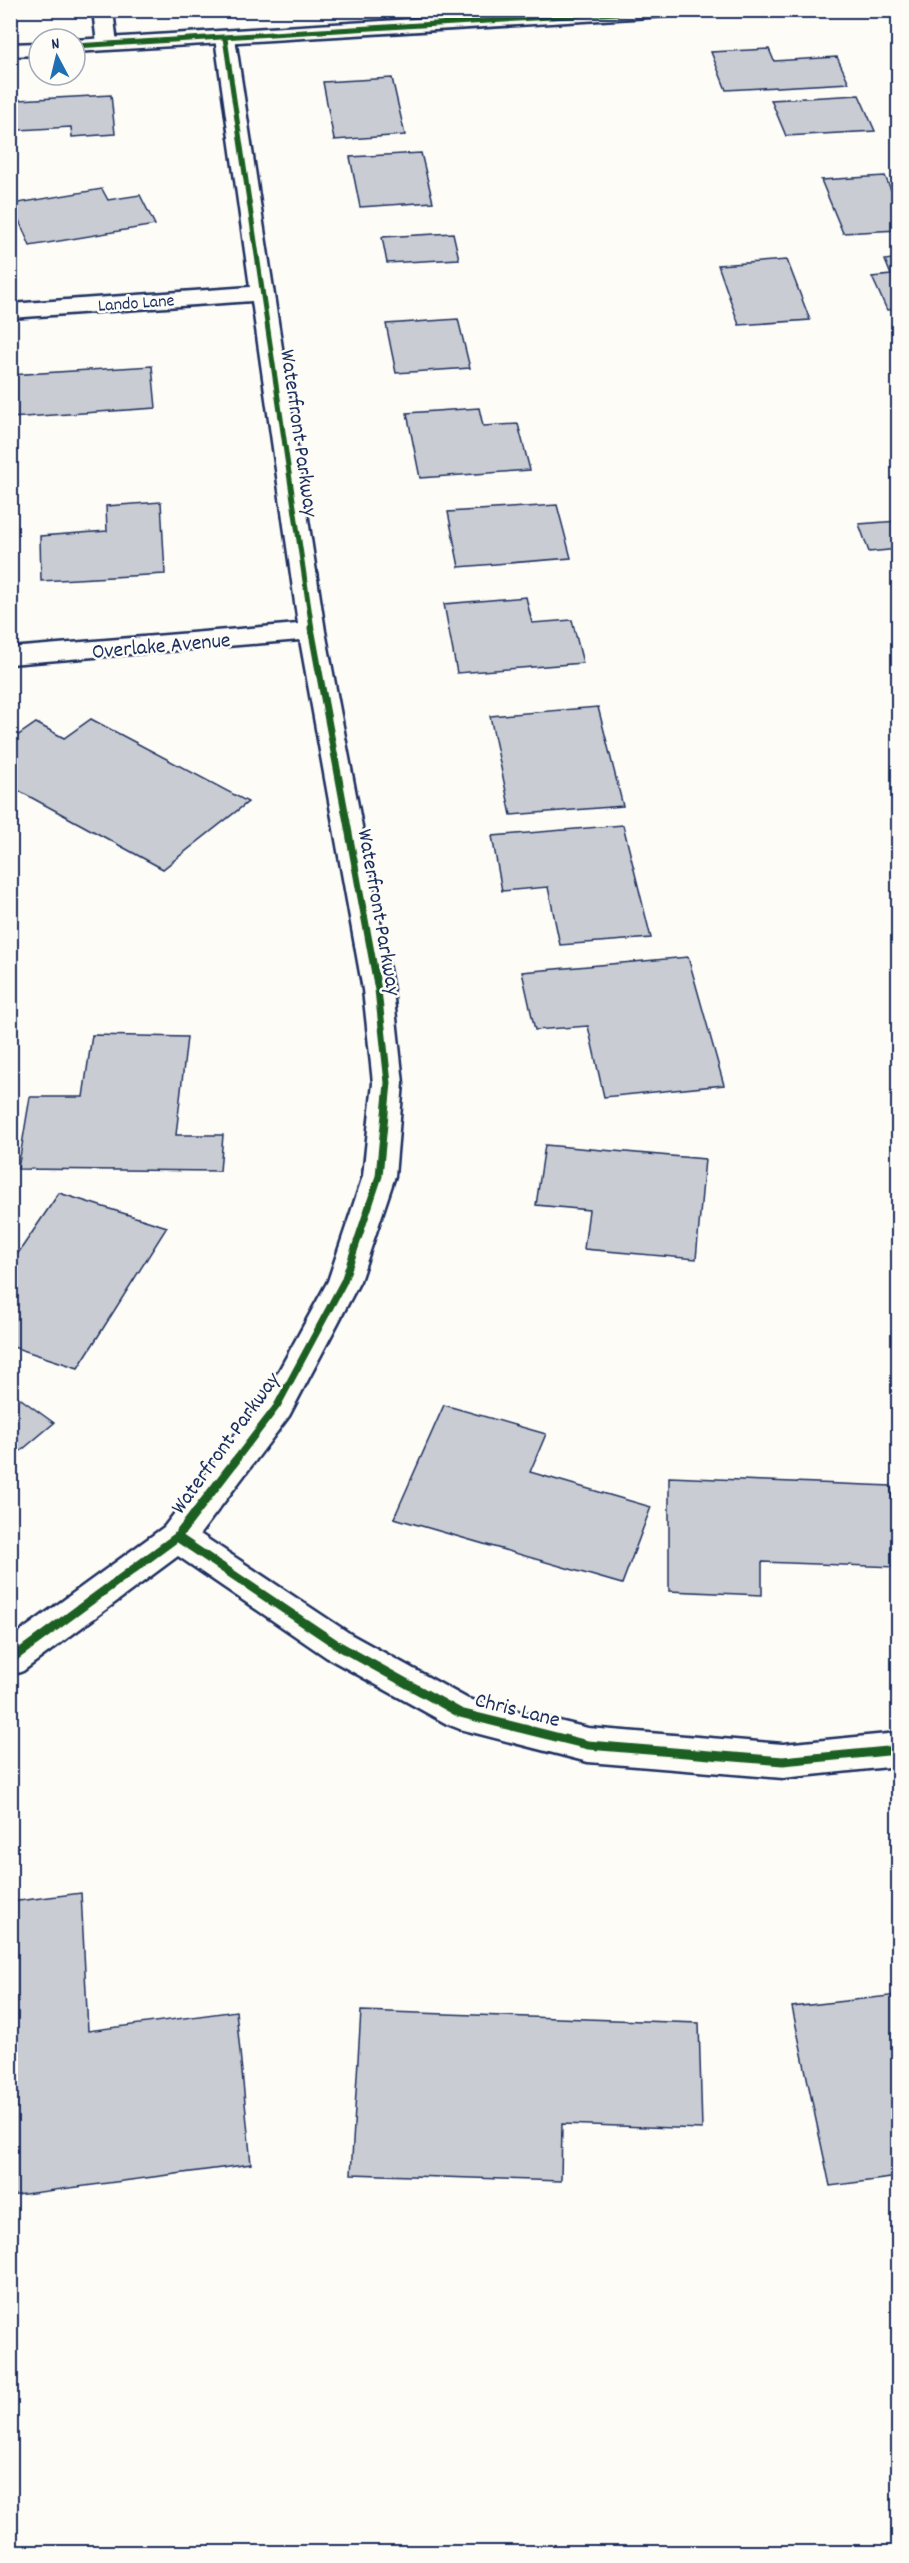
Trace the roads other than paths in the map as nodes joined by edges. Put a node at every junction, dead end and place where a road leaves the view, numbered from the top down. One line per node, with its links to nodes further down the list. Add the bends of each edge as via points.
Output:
1 (103, 10): 5 (street)
2 (668, 10): 3 (street)
3 (483, 16): 4 (street)
4 (225, 38): 5 (street); 9 (street, Waterfront Parkway)
5 (107, 44): 6 (street)
6 (87, 45)
7 (27, 49): 8 (street)
8 (10, 50)
9 (262, 293): 10 (street, Lando Lane); 11 (street, Waterfront Parkway)
10 (10, 311)
11 (312, 631): 12 (street, Overlake Avenue); 13 (street, Waterfront Parkway, via 378,990 388,1083 379,1176 344,1281 276,1406)
12 (10, 656)
13 (177, 1537): 14 (street, Waterfront Parkway); 15 (street, Chris Lane, via 339,1646 460,1713 588,1744 772,1761)
14 (10, 1660)
15 (898, 1750)

